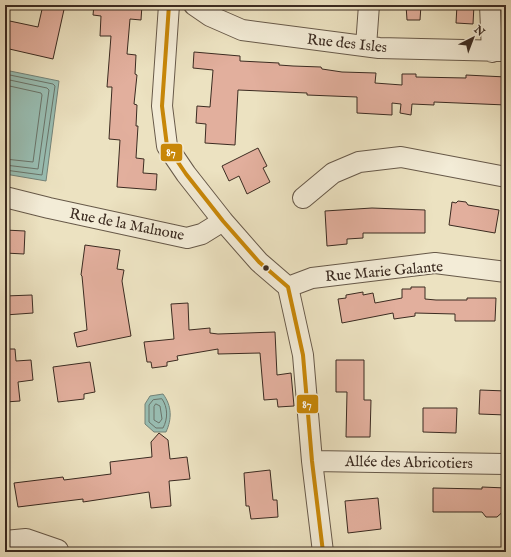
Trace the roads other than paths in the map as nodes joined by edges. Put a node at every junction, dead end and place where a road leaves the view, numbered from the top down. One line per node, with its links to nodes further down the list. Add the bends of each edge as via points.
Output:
1 (169, 5): 10 (street, via 162,106 167,146)
2 (194, 5): 5 (street, Rue des Isles, via 210,16 242,30)
3 (369, 5): 5 (street)
4 (490, 5): 6 (street)
5 (366, 46): 6 (street, Rue des Isles)
6 (499, 52)
7 (506, 177): 9 (street, via 401,156 359,162 333,173)
8 (5, 197): 10 (street, Rue de la Malnoue, via 187,238 202,234)
9 (303, 198)
10 (223, 221): 12 (street, via 260,262)
11 (506, 272): 12 (street, Rue Marie Galante, via 435,263 312,278)
12 (288, 287): 13 (street, via 303,355)
13 (312, 461): 14 (street, Allée des Abricotiers); 17 (street)
14 (506, 464)
15 (5, 541): 16 (street, via 26,539)
16 (58, 550)
17 (323, 552)

